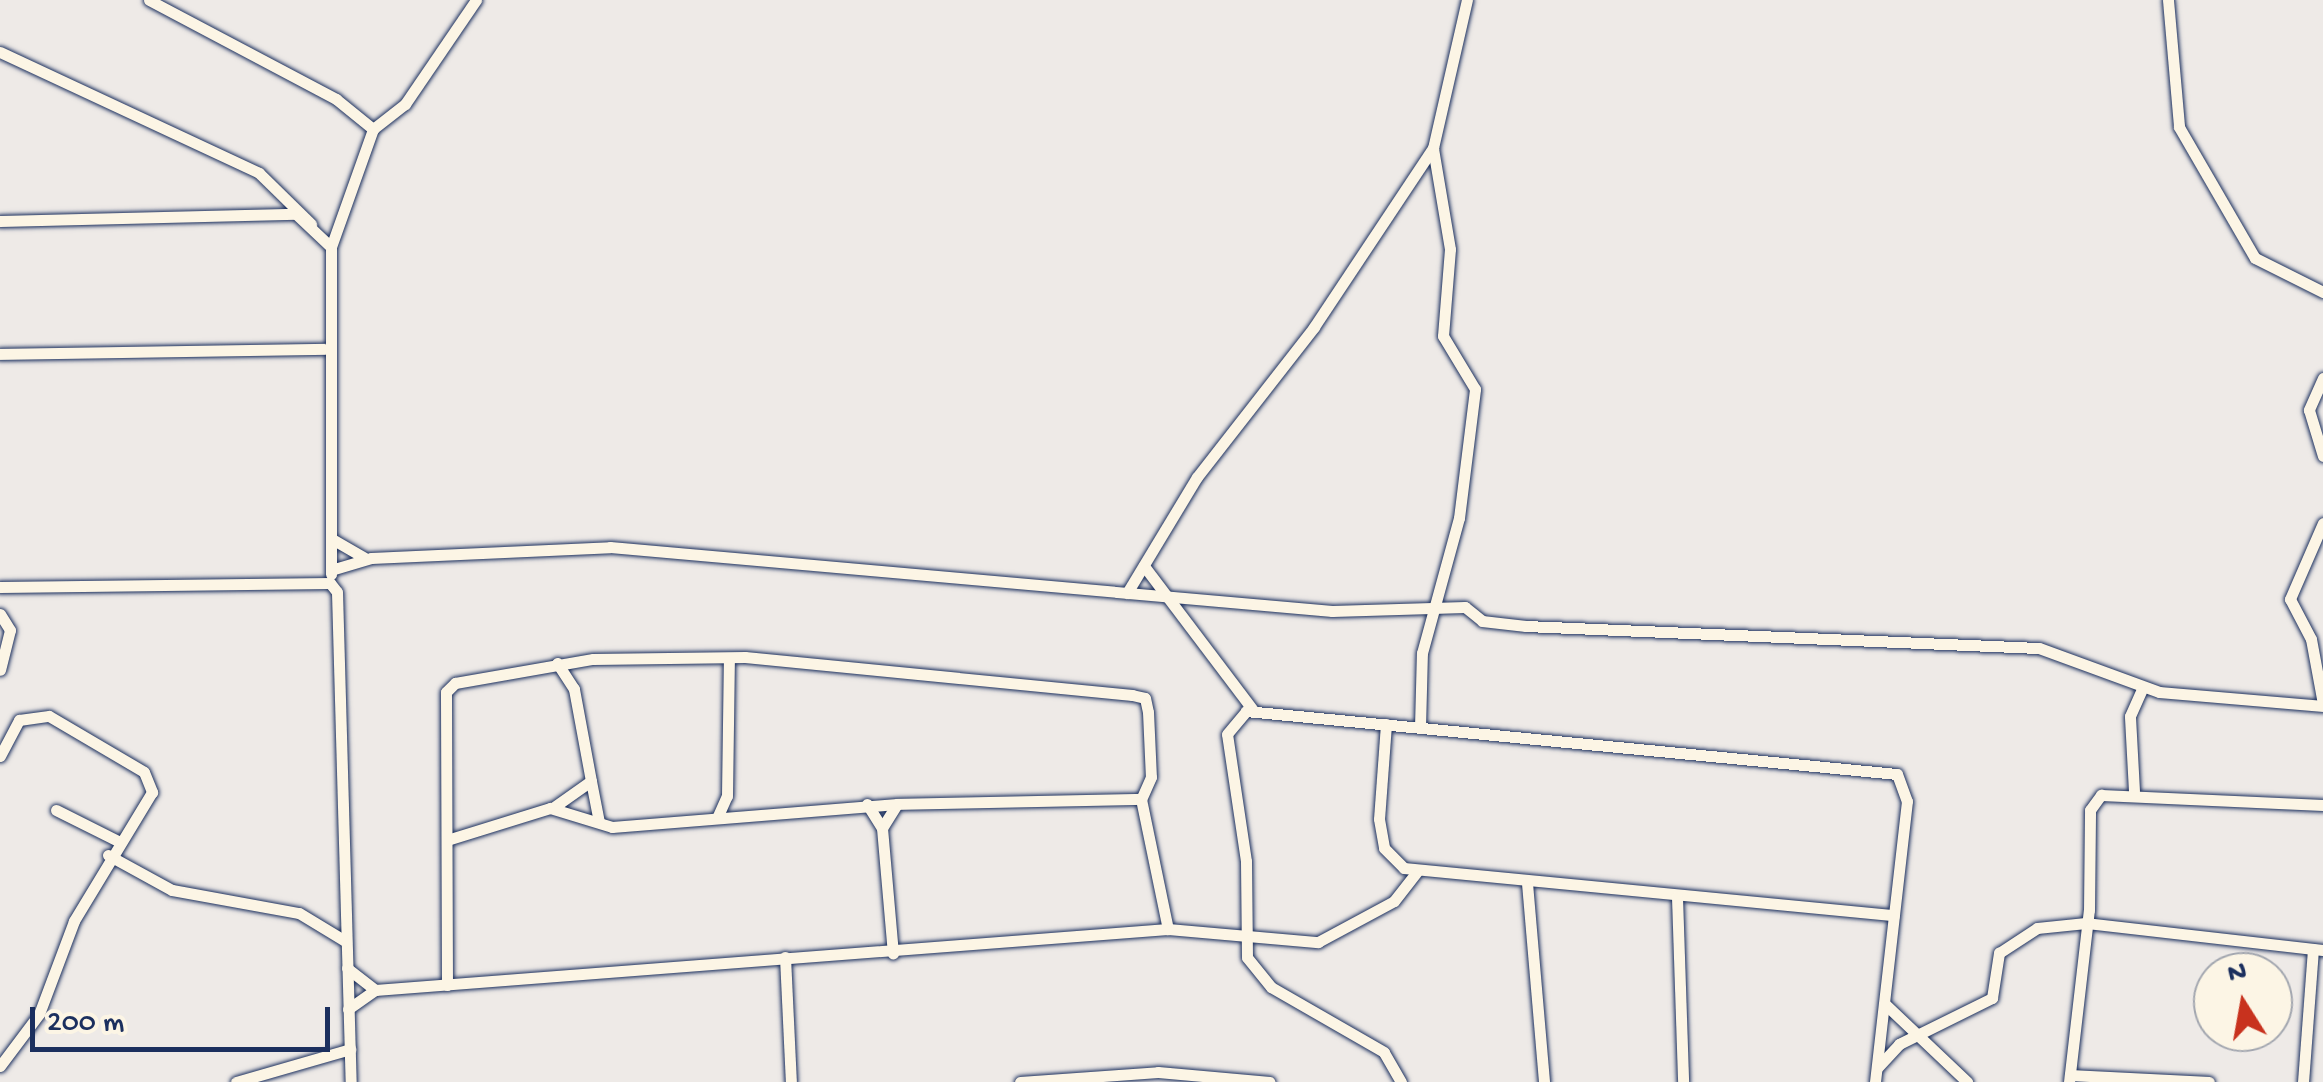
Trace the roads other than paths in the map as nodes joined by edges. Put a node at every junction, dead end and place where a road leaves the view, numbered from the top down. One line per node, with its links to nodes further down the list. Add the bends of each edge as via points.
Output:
1 (149, 0): 6 (street)
2 (476, 0): 6 (street, via 405,104)
3 (1467, 0): 7 (street)
4 (2168, 0): 11 (street, via 2179,127 2255,258)
5 (0, 52): 9 (street, via 259,173)
6 (374, 129): 10 (street)
7 (1433, 148): 19 (street, via 1332,302 1197,477); 24 (street, via 1450,249 1443,336 1475,389)
8 (0, 222): 9 (street, via 266,212)
9 (311, 224): 10 (street)
10 (331, 247): 12 (street)
11 (2323, 292)
12 (324, 349): 13 (street); 17 (street)
13 (0, 354)
14 (2323, 378): 15 (street, via 2309,410)
15 (2323, 456)
16 (2323, 523): 33 (street, via 2290,600 2310,639)
17 (332, 539): 18 (street); 20 (street)
18 (366, 559): 20 (street); 22 (street, via 610,547)
19 (1144, 566): 22 (street); 23 (street)
20 (330, 577): 21 (street); 64 (street, via 344,630)
21 (0, 588)
22 (1127, 593): 23 (street)
23 (1166, 596): 24 (street); 32 (street, via 1225,662)
24 (1436, 612): 31 (street, via 1786,642 2038,648); 39 (street, via 1422,653)
25 (0, 614): 29 (street, via 10,630)
26 (729, 659): 27 (street); 44 (street, via 1145,698 1151,777); 50 (street, via 727,796)
27 (585, 660): 28 (street); 30 (street)
28 (557, 664): 30 (street); 53 (street, via 455,682 446,692)
29 (0, 670)
30 (572, 683): 42 (street)
31 (2143, 687): 33 (street); 43 (street, via 2130,716)
32 (1234, 694): 34 (street); 35 (street)
33 (2323, 704)
34 (1252, 709): 35 (street); 38 (street)
35 (1234, 719): 63 (street, via 1227,734 1246,861)
36 (19, 720): 37 (street); 40 (street); 54 (street, via 49,716 144,772 152,792)
37 (0, 723): 40 (street)
38 (1386, 724): 39 (street); 56 (street, via 1384,848)
39 (1420, 727): 59 (street, via 1897,774 1907,800)
40 (6, 744): 41 (street)
41 (0, 756)
42 (591, 781): 48 (street); 51 (street)
43 (2134, 791): 47 (street); 60 (street, via 2101,795 2090,810)
44 (1142, 799): 46 (street); 61 (street)
45 (867, 804): 46 (street); 50 (street); 52 (street)
46 (897, 804): 52 (street)
47 (2323, 805)
48 (550, 808): 51 (street); 53 (street)
49 (56, 810): 54 (street)
50 (717, 818): 51 (street)
51 (599, 822)
52 (882, 828): 67 (street)
53 (447, 840): 70 (street)
54 (118, 841): 55 (street)
55 (108, 855): 64 (street, via 172,890 299,913); 76 (street, via 39,1014)
56 (1417, 872): 57 (street); 63 (street, via 1394,900 1318,942)
57 (1528, 883): 58 (street); 86 (street)
58 (1678, 897): 59 (street); 87 (street)
59 (1894, 915): 72 (street)
60 (2086, 923): 62 (street); 65 (street); 74 (street, via 2017,936 1999,953 1992,998)
61 (1168, 928): 63 (street); 67 (street)
62 (2108, 928): 65 (street); 66 (street)
63 (1241, 930): 85 (street, via 1255,975 1384,1052)
64 (345, 941): 69 (street)
65 (2086, 946): 79 (street)
66 (2318, 950): 91 (street)
67 (893, 954): 68 (street)
68 (784, 958): 70 (street); 82 (street)
69 (346, 968): 71 (street); 73 (street)
70 (447, 985): 71 (street)
71 (375, 990): 73 (street)
72 (1886, 1005): 74 (street); 77 (street)
73 (348, 1009): 75 (street)
74 (1918, 1035): 77 (street); 89 (street)
75 (350, 1050): 80 (street); 81 (street)
76 (0, 1066)
77 (1877, 1068): 88 (street)
78 (1133, 1078): 83 (street); 84 (street)
79 (2070, 1078): 90 (street)
80 (236, 1082)
81 (351, 1082)
82 (791, 1082)
83 (1020, 1082)
84 (1270, 1082)
85 (1401, 1082)
86 (1544, 1082)
87 (1683, 1082)
88 (1875, 1082)
89 (1967, 1082)
90 (2210, 1082)
91 (2302, 1082)

